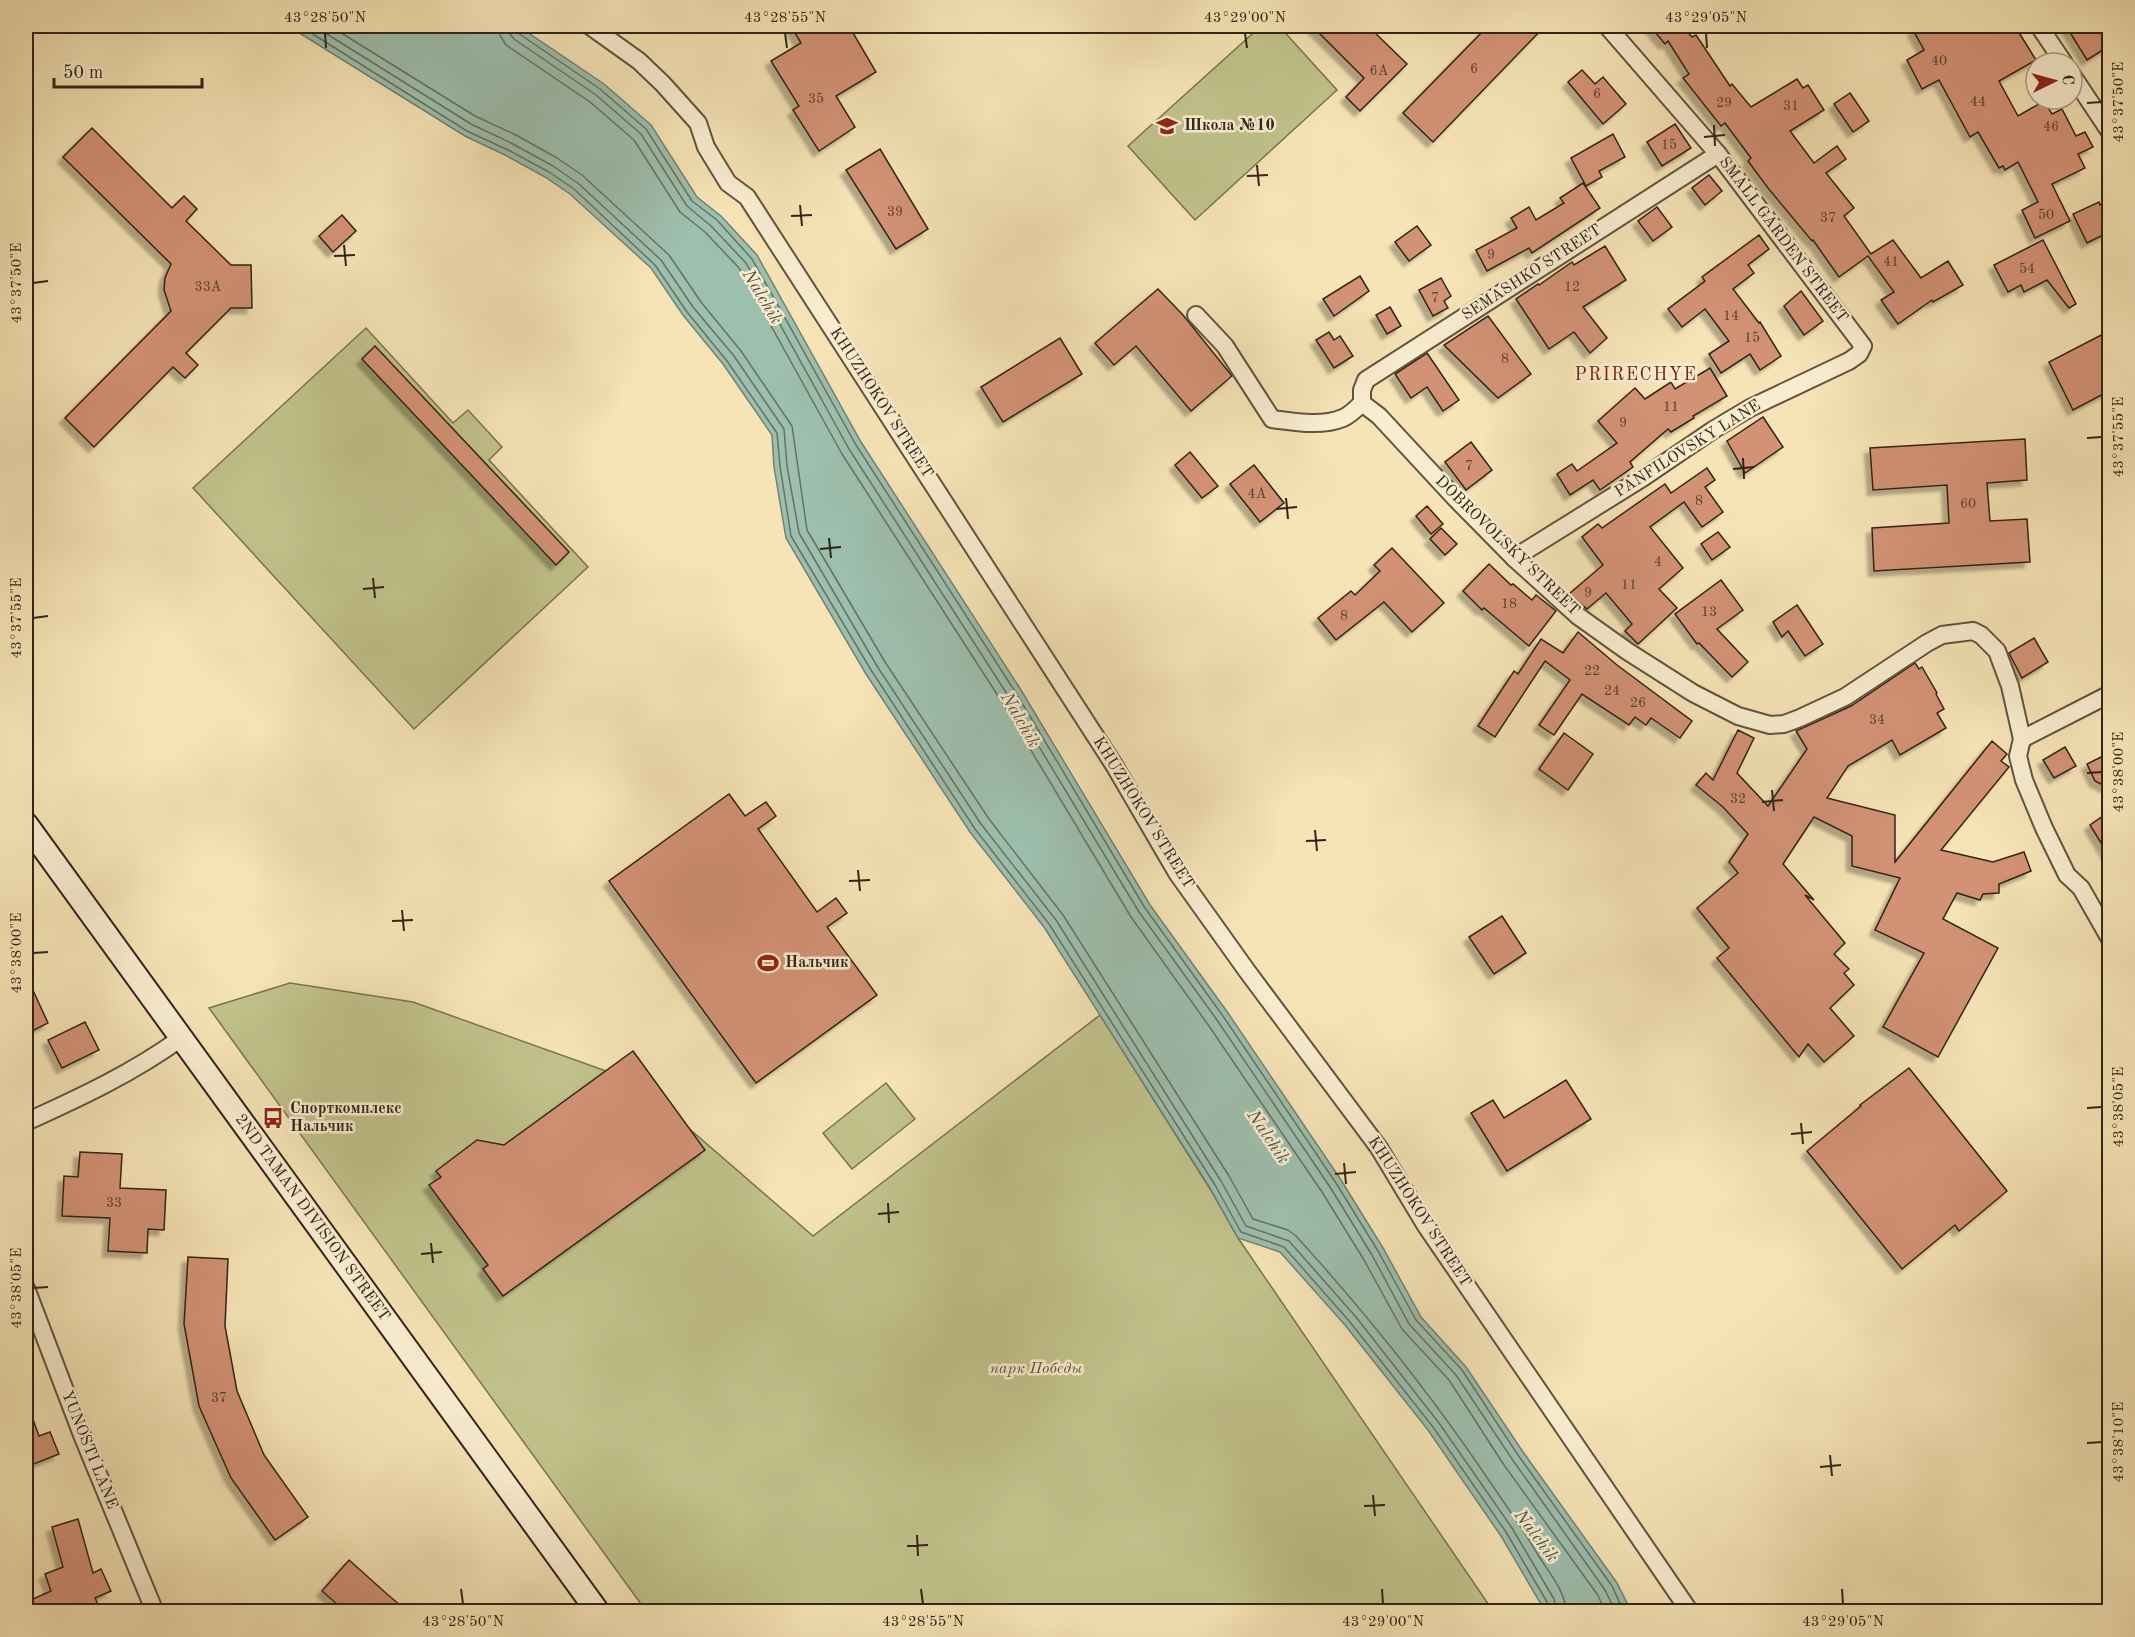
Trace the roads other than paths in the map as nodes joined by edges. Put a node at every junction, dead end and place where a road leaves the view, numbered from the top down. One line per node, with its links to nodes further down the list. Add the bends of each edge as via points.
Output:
1 (590, 26): 21 (street, KHUZHOKOV STREET, via 639,61 698,123 706,147 728,183 747,197 1114,765 1177,873 1379,1148 1426,1226)
2 (1607, 26): 7 (street, SMALL GARDEN STREET)
3 (2039, 26): 4 (street)
4 (2056, 51)
5 (2084, 93): 6 (street)
6 (2109, 132)
7 (1718, 154): 9 (street, SMALL GARDEN STREET); 10 (street, SEMASHKO STREET, via 1366,380)
8 (1196, 315): 10 (street, via 1225,346 1272,419 1324,423 1346,417)
9 (1863, 346): 11 (street, PANFILOVSKY LANE, via 1849,361 1713,430)
10 (1362, 403): 11 (street, DOBROVOLSKY STREET, via 1379,416)
11 (1514, 558): 13 (street, DOBROVOLSKY STREET, via 1578,616 1627,651 1693,693 1738,716 1770,725 1784,724 1845,697 1942,635 1973,631 1997,651)
12 (2109, 694): 13 (street)
13 (2022, 739): 15 (street, DOBROVOLSKY STREET, via 2018,756 2044,828 2067,875 2081,888)
14 (26, 824): 16 (main road, 2ND TAMAN DIVISION STREET)
15 (2109, 939)
16 (181, 1038): 17 (street, via 153,1058); 20 (main road, 2ND TAMAN DIVISION STREET)
17 (26, 1122)
18 (26, 1288): 19 (street, YUNOSTI LANE)
19 (155, 1611)
20 (598, 1611)
21 (1690, 1611)

